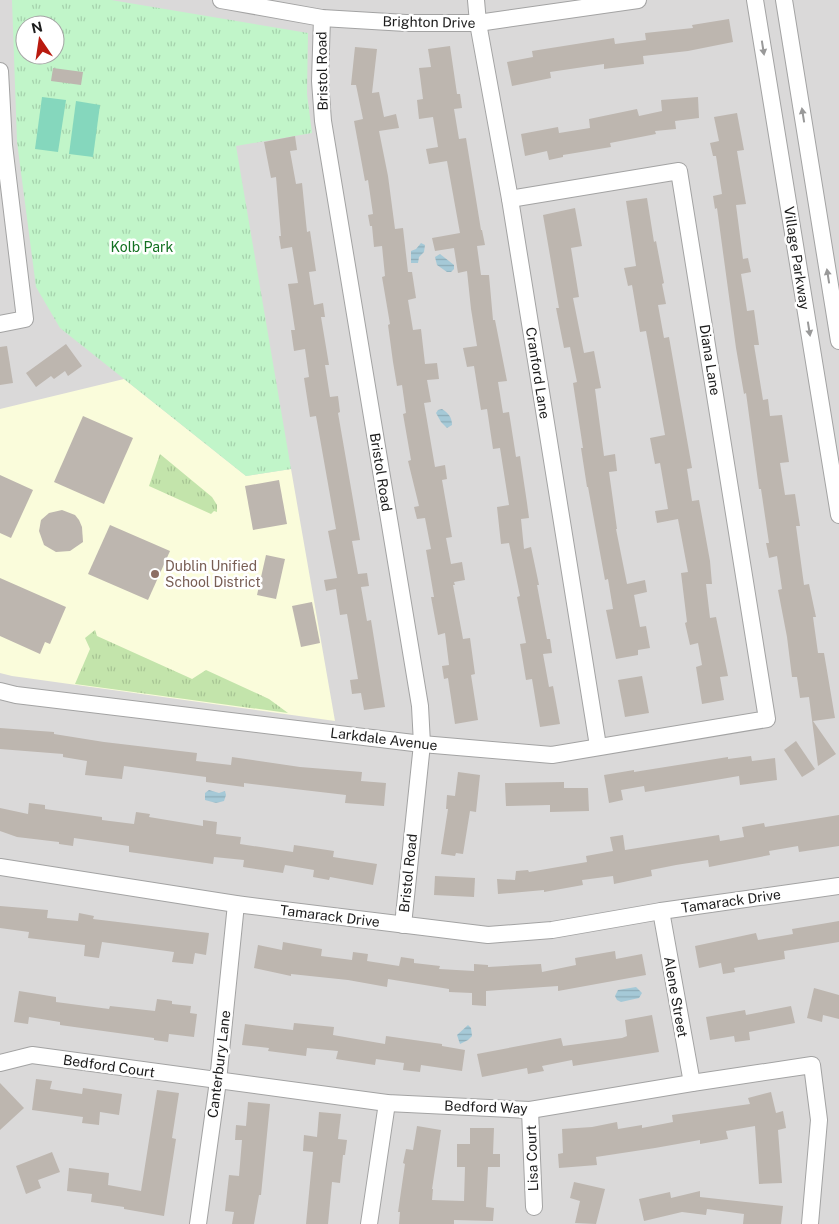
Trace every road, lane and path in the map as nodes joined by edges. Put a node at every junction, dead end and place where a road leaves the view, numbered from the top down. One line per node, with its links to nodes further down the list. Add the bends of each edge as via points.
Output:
1 (221, 0): 6 (street, Brighton Drive)
2 (476, 0): 7 (street, Cranford Lane)
3 (638, 0): 7 (street, Brighton Drive)
4 (755, 0): 13 (street, Village Parkway, one-way to 13)
5 (784, 0): 12 (street, Village Parkway, one-way to 5)
6 (322, 18): 7 (street, Brighton Drive); 16 (street, Bristol Road, via 320,81 323,121 420,706)
7 (478, 23): 10 (street, Cranford Lane)
8 (0, 70): 9 (street)
9 (2, 145): 11 (street, via 25,320)
10 (510, 198): 15 (street, Diana Lane, via 679,171); 17 (street, Cranford Lane)
11 (0, 324)
12 (839, 341)
13 (839, 515)
14 (0, 691): 16 (street, Larkdale Avenue)
15 (767, 719): 17 (street, Larkdale Avenue)
16 (422, 744): 17 (street, Larkdale Avenue, via 552,755); 22 (street, Bristol Road)
17 (598, 746)
18 (0, 868): 20 (street, Tamarack Drive)
19 (839, 886): 21 (street, Tamarack Drive)
20 (236, 904): 22 (street, Tamarack Drive); 24 (street, Canterbury Lane)
21 (661, 911): 22 (street, Tamarack Drive, via 552,930 488,935); 25 (street, Alene Street)
22 (403, 925)
23 (0, 1063): 24 (street, Bedford Court, via 32,1055)
24 (218, 1081): 26 (street, Bedford Way); 29 (street, Canterbury Lane)
25 (692, 1083): 27 (street, Bedford Way); 31 (street, Bedford Way, via 812,1065 819,1120)
26 (387, 1103): 27 (street, Bedford Way); 30 (street)
27 (530, 1110): 28 (street, Lisa Court)
28 (534, 1207)
29 (198, 1224)
30 (369, 1224)
31 (810, 1224)

